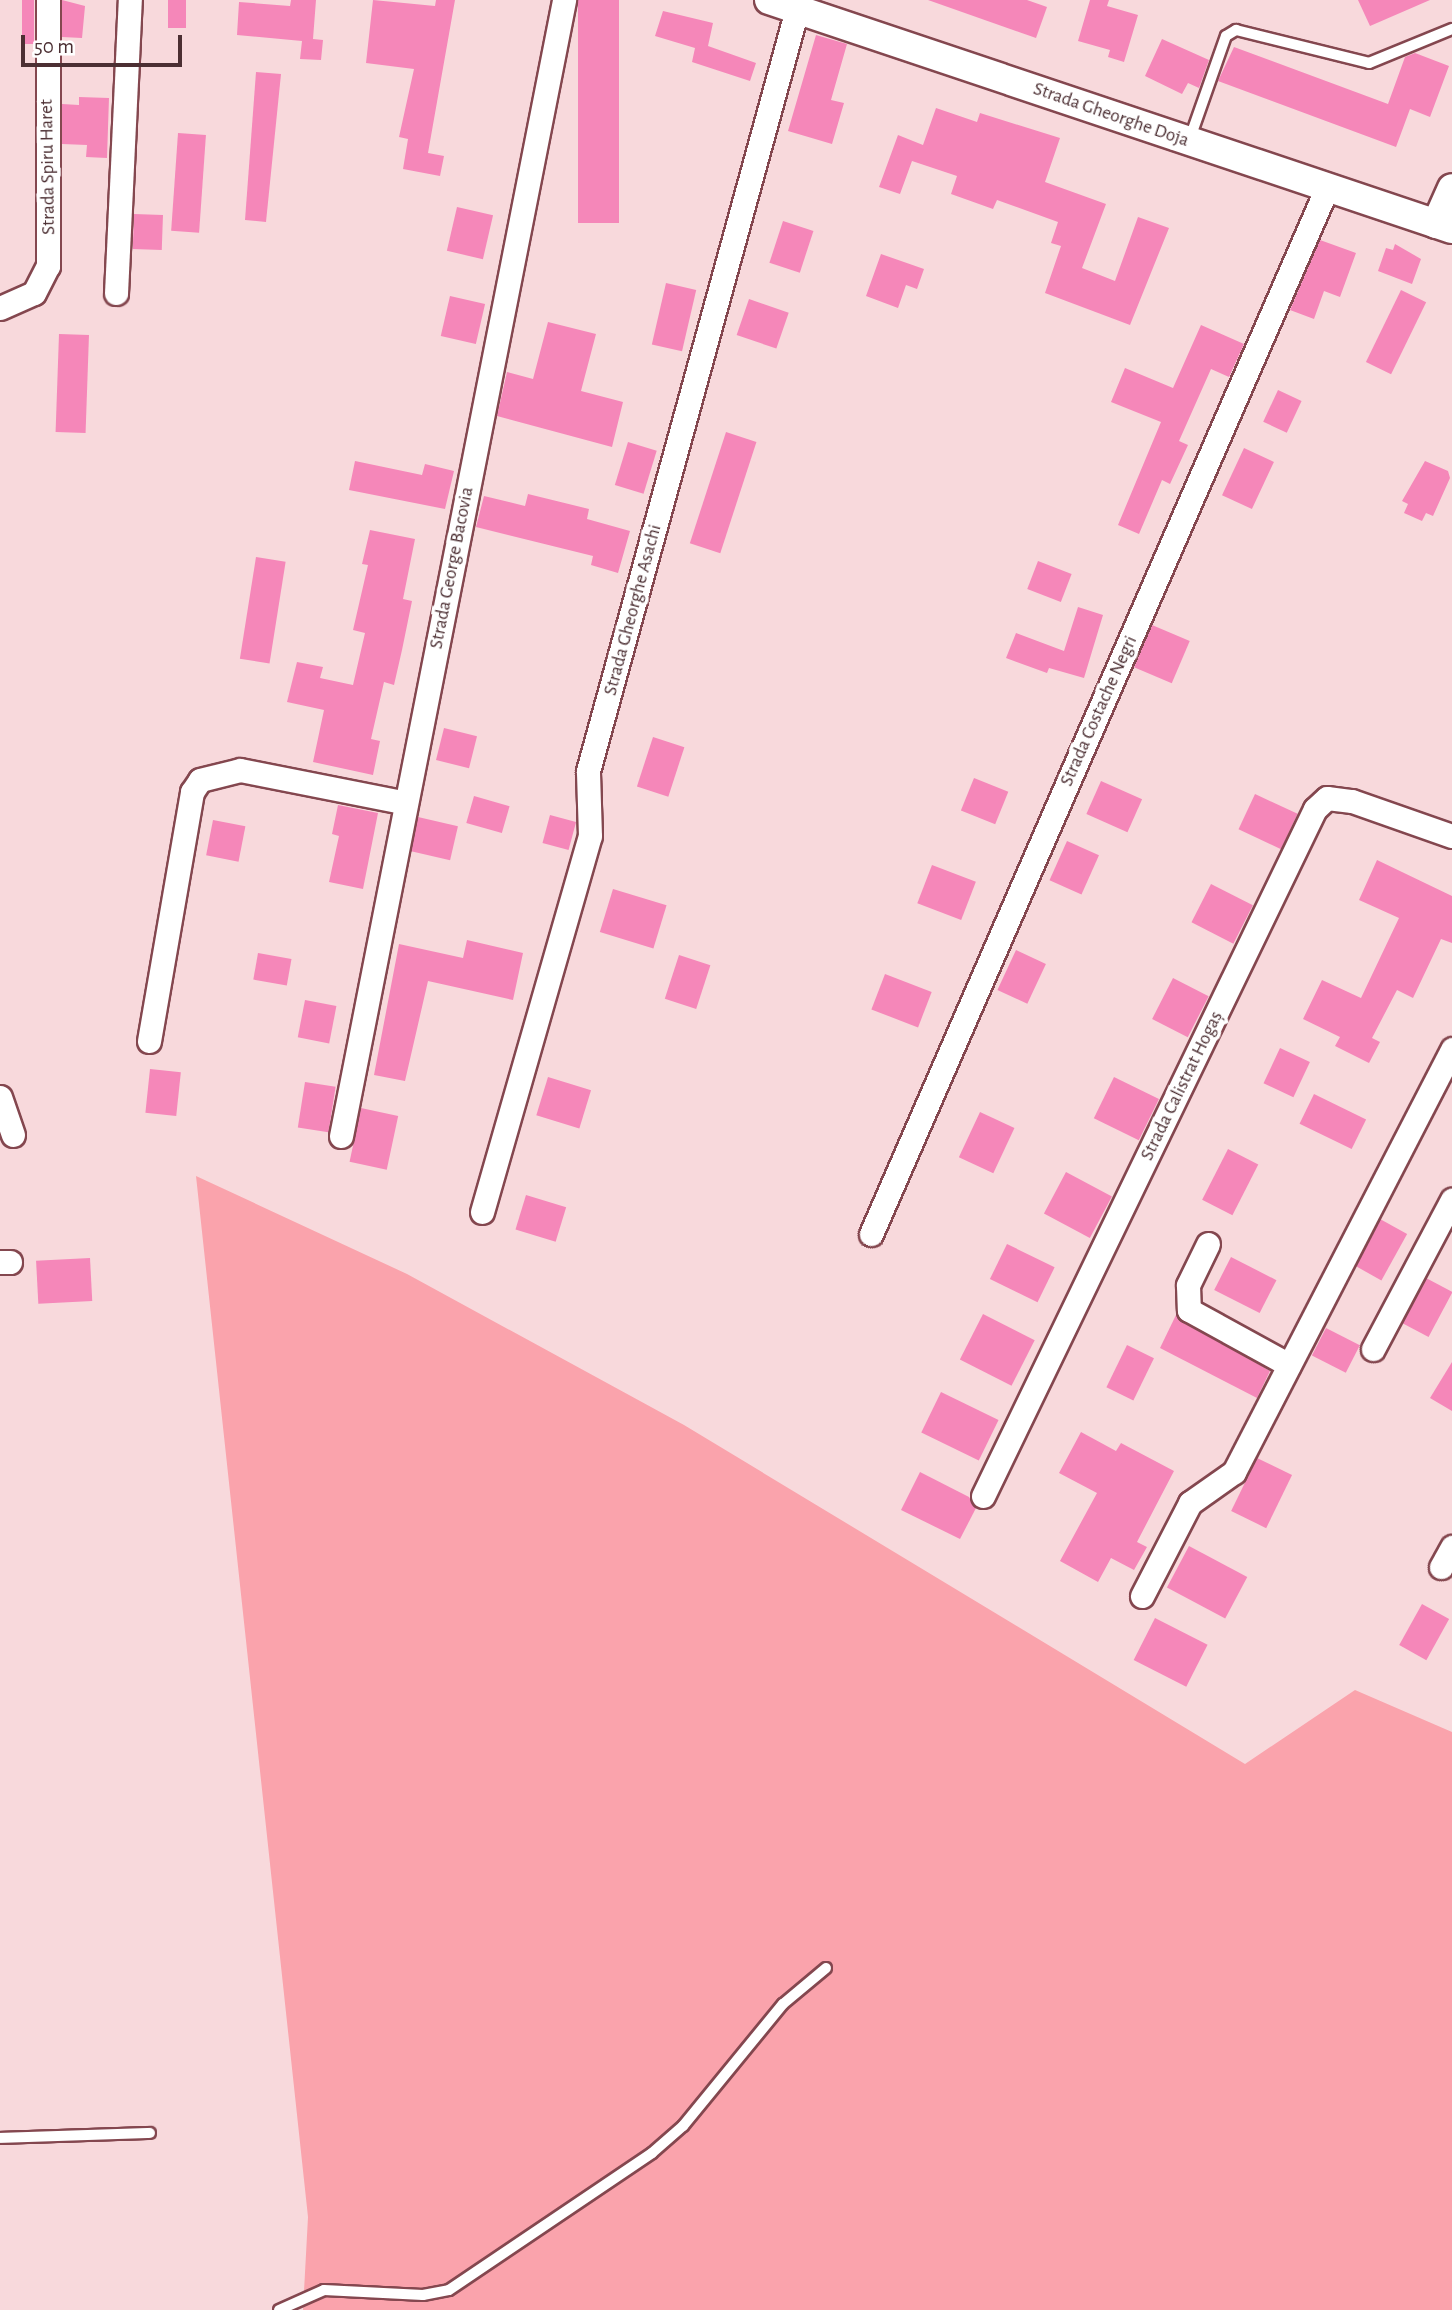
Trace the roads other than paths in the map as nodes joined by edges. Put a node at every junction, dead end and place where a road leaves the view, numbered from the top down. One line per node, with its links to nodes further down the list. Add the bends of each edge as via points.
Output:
1 (48, 0): 12 (street, Strada Spiru Haret, via 48,266 34,293)
2 (130, 0): 11 (street)
3 (564, 0): 13 (street, Strada George Bacovia)
4 (769, 0): 5 (street, Strada Gheorghe Doja)
5 (797, 9): 7 (street, Strada Gheorghe Doja); 21 (street, Strada Gheorghe Asachi, via 588,771 590,836)
6 (1452, 29): 7 (lane, via 1369,64 1236,30 1226,36)
7 (1189, 141): 8 (street, Strada Gheorghe Doja)
8 (1327, 188): 10 (street, Strada Gheorghe Doja); 22 (street, Strada Costache Negri)
9 (1452, 188): 10 (street)
10 (1444, 227)
11 (116, 293)
12 (0, 308)
13 (406, 803): 15 (street, via 240,770 200,780 192,792); 19 (street, Strada George Bacovia)
14 (1452, 836): 26 (street, Strada Calistrat Hogaș, via 1352,801 1327,798 1315,809)
15 (149, 1041)
16 (1452, 1049): 25 (street)
17 (0, 1097): 18 (street)
18 (13, 1135)
19 (341, 1136)
20 (1452, 1200): 24 (street)
21 (482, 1212)
22 (870, 1234)
23 (1208, 1244): 25 (street, via 1188,1284 1189,1310)
24 (1373, 1349)
25 (1289, 1365): 27 (street, via 1234,1472 1190,1503)
26 (983, 1496)
27 (1142, 1596)
28 (826, 1968): 31 (lane, via 783,2004 683,2126 652,2153 449,2290 422,2295 324,2290)
29 (150, 2133): 30 (lane)
30 (0, 2138)
31 (279, 2310)

